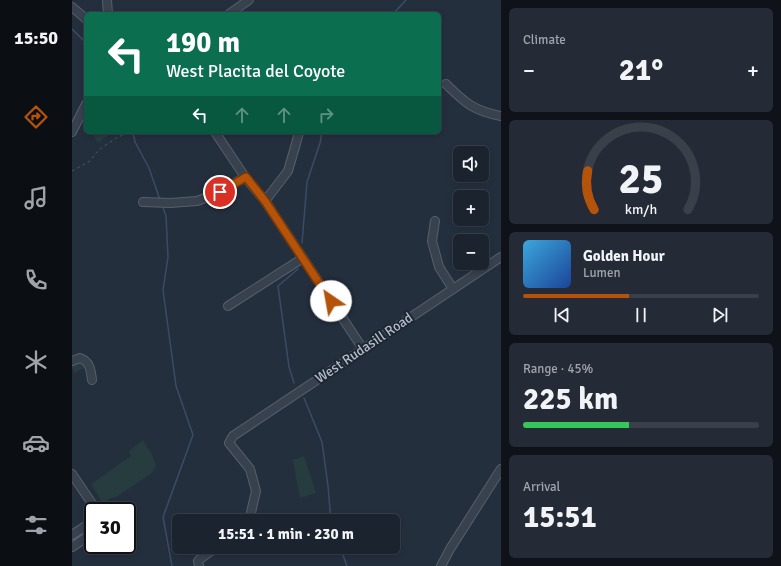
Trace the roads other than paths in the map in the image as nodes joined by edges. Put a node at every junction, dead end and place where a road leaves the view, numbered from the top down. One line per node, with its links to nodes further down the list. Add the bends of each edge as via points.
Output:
1 (107, 0): 4 (street)
2 (249, 0): 5 (street)
3 (72, 8): 6 (street)
4 (108, 12)
5 (232, 12)
6 (84, 17)
7 (446, 84): 9 (street, via 471,106)
8 (84, 108): 10 (street)
9 (501, 116)
10 (72, 132)
11 (216, 134): 13 (street)
12 (298, 134): 14 (street, via 288,171)
13 (246, 177): 14 (street); 15 (street, via 220,192 197,201)
14 (265, 201): 17 (street)
15 (143, 202)
16 (435, 221): 19 (street, via 432,241 439,267)
17 (303, 258): 20 (street); 21 (street)
18 (500, 259): 19 (street, West Rudasill Road)
19 (453, 289): 21 (street, West Rudasill Road)
20 (228, 306)
21 (363, 349): 27 (street, West Rudasill Road, via 233,436 230,442 250,469 256,491)
22 (72, 361): 23 (street, via 80,358 85,360 90,368)
23 (92, 380)
24 (501, 469): 34 (street)
25 (72, 474): 26 (street)
26 (92, 502)
27 (251, 514)
28 (84, 527): 29 (street)
29 (72, 535)
30 (84, 539): 31 (street)
31 (72, 547)
32 (206, 554): 33 (street, via 198,561)
33 (199, 566)
34 (441, 566)

